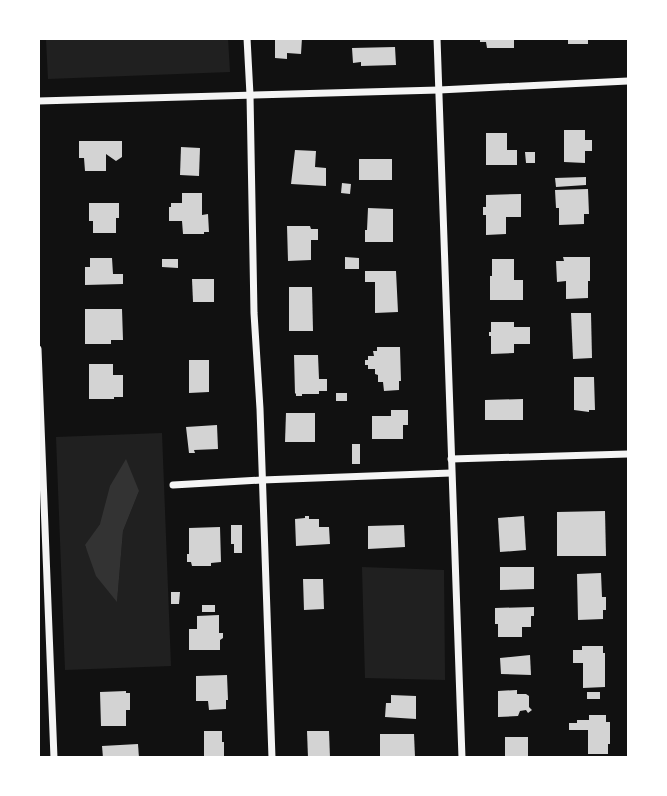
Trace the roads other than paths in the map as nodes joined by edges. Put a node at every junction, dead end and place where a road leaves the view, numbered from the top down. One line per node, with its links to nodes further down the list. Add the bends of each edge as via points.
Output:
1 (247, 38): 5 (street)
2 (437, 38): 4 (street)
3 (628, 81): 4 (street)
4 (439, 90): 5 (street); 10 (street)
5 (250, 95): 6 (street); 12 (street)
6 (38, 102)
7 (38, 349): 8 (street)
8 (40, 396): 14 (street)
9 (628, 454): 10 (street)
10 (451, 459): 11 (street)
11 (452, 473): 12 (street); 16 (street)
12 (261, 480): 13 (street); 15 (street)
13 (173, 485)
14 (54, 758)
15 (272, 758)
16 (462, 758)

